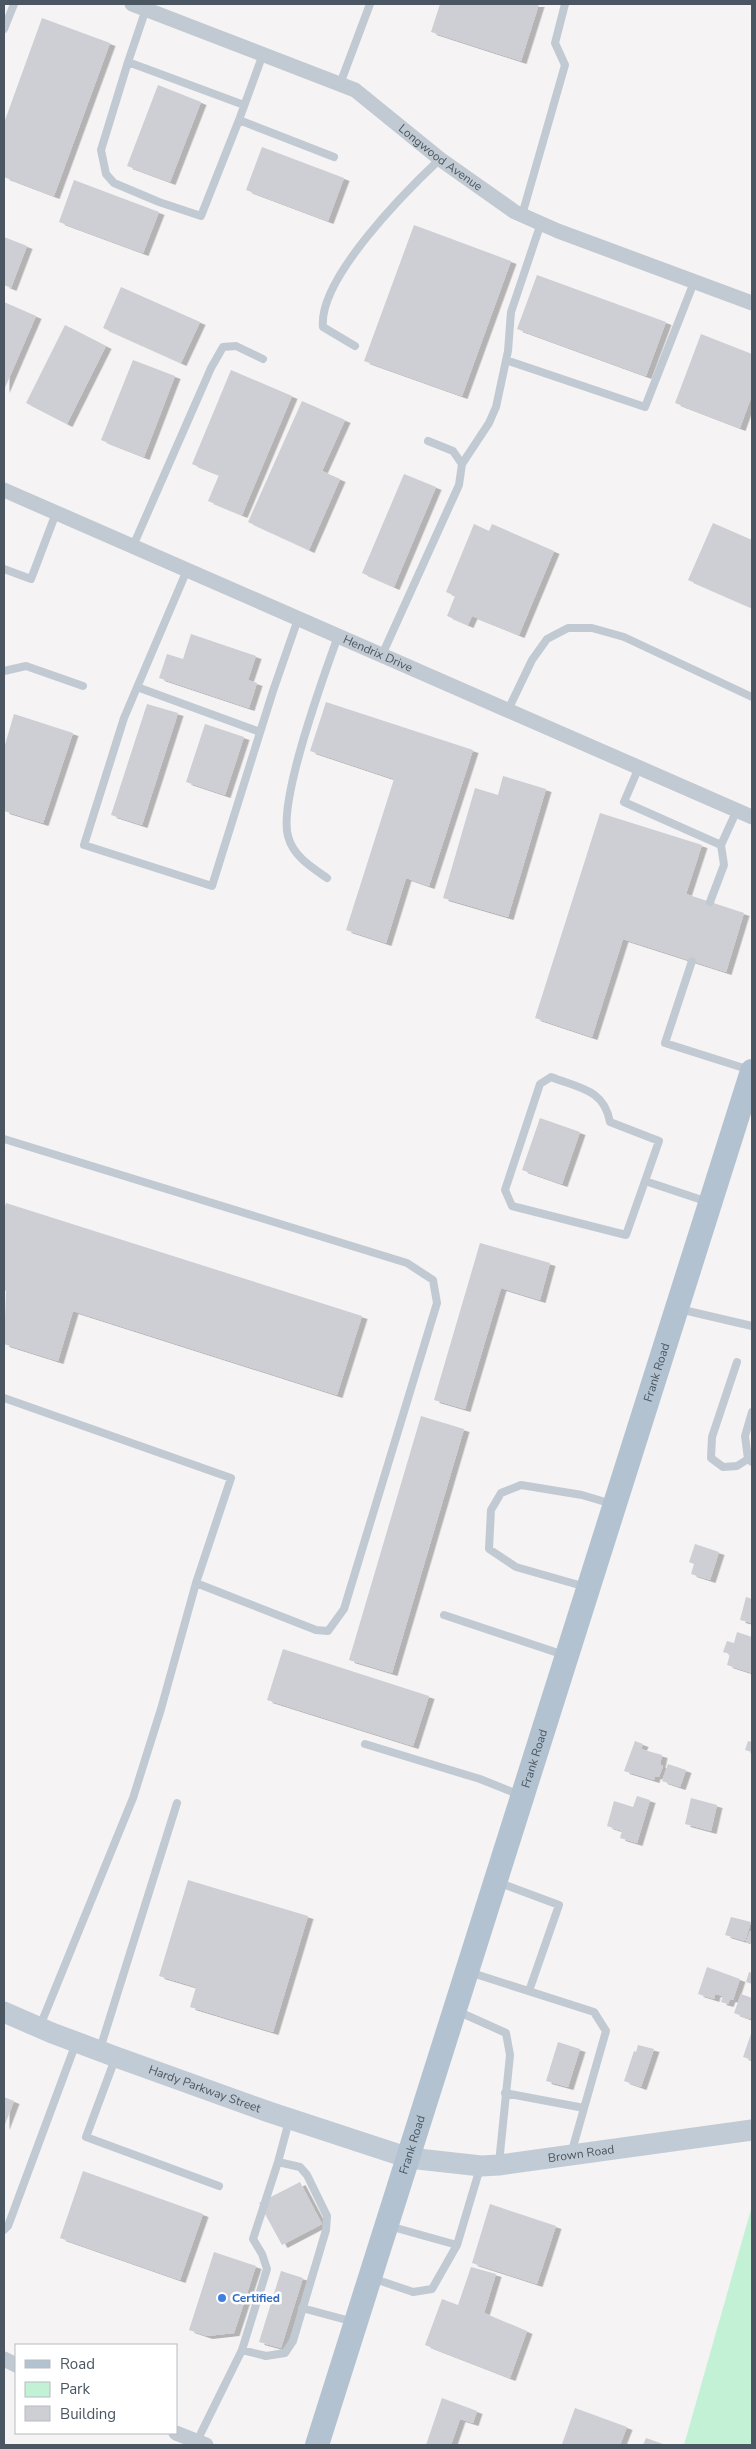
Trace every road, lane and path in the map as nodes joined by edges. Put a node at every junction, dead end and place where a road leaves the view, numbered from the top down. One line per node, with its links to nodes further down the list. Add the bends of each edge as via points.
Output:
1 (14, 4): 6 (lane)
2 (132, 4): 5 (street, Longwood Avenue)
3 (370, 4): 9 (lane)
4 (565, 4): 14 (lane, via 555,44 565,65)
5 (146, 9): 7 (street, Longwood Avenue); 8 (lane)
6 (4, 29)
7 (263, 54): 9 (street, Longwood Avenue); 10 (lane)
8 (128, 62): 10 (lane); 11 (lane, via 101,150 106,174 114,183 201,216)
9 (340, 84): 13 (street, Longwood Avenue, via 355,90)
10 (244, 105): 11 (lane)
11 (239, 120): 12 (lane)
12 (334, 157)
13 (440, 159): 14 (street, Longwood Avenue); 18 (lane, via 383,216 334,286 322,318 323,327)
14 (522, 215): 15 (street, Longwood Avenue)
15 (540, 223): 16 (street, Longwood Avenue); 20 (lane, via 511,312)
16 (694, 282): 17 (street, Longwood Avenue); 20 (lane, via 645,407)
17 (752, 303)
18 (354, 346)
19 (263, 359): 25 (lane, via 236,346 223,347)
20 (506, 360): 22 (lane, via 496,407)
21 (428, 441): 22 (lane, via 453,451)
22 (462, 464): 30 (lane, via 459,485)
23 (4, 490): 24 (street, Hendrix Drive)
24 (56, 512): 25 (street, Hendrix Drive); 26 (lane, via 31,579)
25 (133, 546): 27 (street, Hendrix Drive)
26 (4, 569)
27 (187, 570): 28 (street, Hendrix Drive); 33 (lane)
28 (298, 618): 29 (street, Hendrix Drive); 36 (lane)
29 (338, 636): 30 (street, Hendrix Drive); 41 (lane, via 314,704 288,812 288,836 302,860)
30 (382, 655): 35 (street, Hendrix Drive)
31 (4, 671): 32 (lane, via 26,666)
32 (83, 686)
33 (138, 688): 36 (lane); 36 (lane, via 124,718 84,845 212,886)
34 (752, 697): 35 (lane, via 624,637 592,628 568,628 547,639 532,660)
35 (508, 710): 37 (street, Hendrix Drive)
36 (260, 732)
37 (639, 767): 38 (street, Hendrix Drive); 40 (lane, via 624,802)
38 (737, 810): 39 (street, Hendrix Drive); 40 (lane)
39 (752, 817)
40 (721, 845): 42 (lane, via 724,865)
41 (326, 878)
42 (710, 902)
43 (692, 961): 44 (lane, via 665,1043)
44 (752, 1071): 47 (main road, Frank Road)
45 (4, 1139): 55 (lane, via 407,1263 433,1280 437,1303 344,1609 328,1631 316,1630)
46 (645, 1181): 46 (lane, via 659,1141 610,1122 607,1108 598,1096 551,1077 540,1084 506,1190 512,1206 626,1235); 47 (lane)
47 (710, 1203): 48 (main road, Frank Road)
48 (677, 1308): 49 (lane); 54 (main road, Frank Road)
49 (752, 1326)
50 (737, 1362): 53 (lane, via 712,1437 711,1458 723,1467 738,1466)
51 (4, 1398): 55 (lane, via 231,1478)
52 (752, 1412): 53 (lane, via 745,1436)
53 (750, 1460)
54 (614, 1504): 56 (main road, Frank Road); 56 (lane, via 521,1485 501,1493 491,1510 489,1549 516,1567)
55 (196, 1584): 67 (lane, via 133,1798)
56 (588, 1587): 58 (main road, Frank Road)
57 (444, 1615): 58 (lane)
58 (566, 1656): 60 (main road, Frank Road)
59 (365, 1744): 60 (lane, via 471,1776)
60 (522, 1796): 62 (main road, Frank Road)
61 (178, 1803): 69 (lane)
62 (495, 1882): 63 (main road, Frank Road); 64 (lane, via 559,1905)
63 (467, 1971): 64 (lane); 65 (main road, Frank Road)
64 (529, 1991): 71 (lane, via 594,2012 606,2031)
65 (455, 2010): 70 (lane, via 506,2033 510,2055); 75 (main road, Frank Road)
66 (4, 2012): 67 (main road, Hardy Parkway Street)
67 (39, 2028): 68 (main road, Hardy Parkway Street)
68 (76, 2042): 69 (main road, Hardy Parkway Street); 80 (lane)
69 (108, 2054): 72 (main road, Hardy Parkway Street); 78 (lane, via 86,2137)
70 (505, 2093): 71 (lane); 77 (lane)
71 (584, 2108): 74 (lane)
72 (289, 2119): 75 (main road, Hardy Parkway Street); 76 (lane)
73 (752, 2130): 74 (main road, Brown Road)
74 (571, 2156): 77 (main road, Brown Road)
75 (408, 2158): 77 (main road, Brown Road); 79 (main road, Frank Road)
76 (278, 2162): 83 (lane, via 300,2167 327,2216 326,2230); 85 (lane, via 253,2239 267,2269)
77 (490, 2166): 81 (lane)
78 (219, 2186)
79 (387, 2225): 81 (lane); 82 (main road, Frank Road)
80 (4, 2230)
81 (457, 2245): 82 (lane, via 432,2289 413,2292)
82 (370, 2277): 84 (main road, Frank Road)
83 (302, 2308): 84 (lane); 85 (lane, via 285,2353 266,2356)
84 (356, 2323): 88 (main road, Frank Road)
85 (242, 2350): 87 (lane)
86 (178, 2434): 87 (street)
87 (201, 2443)
88 (317, 2445)

